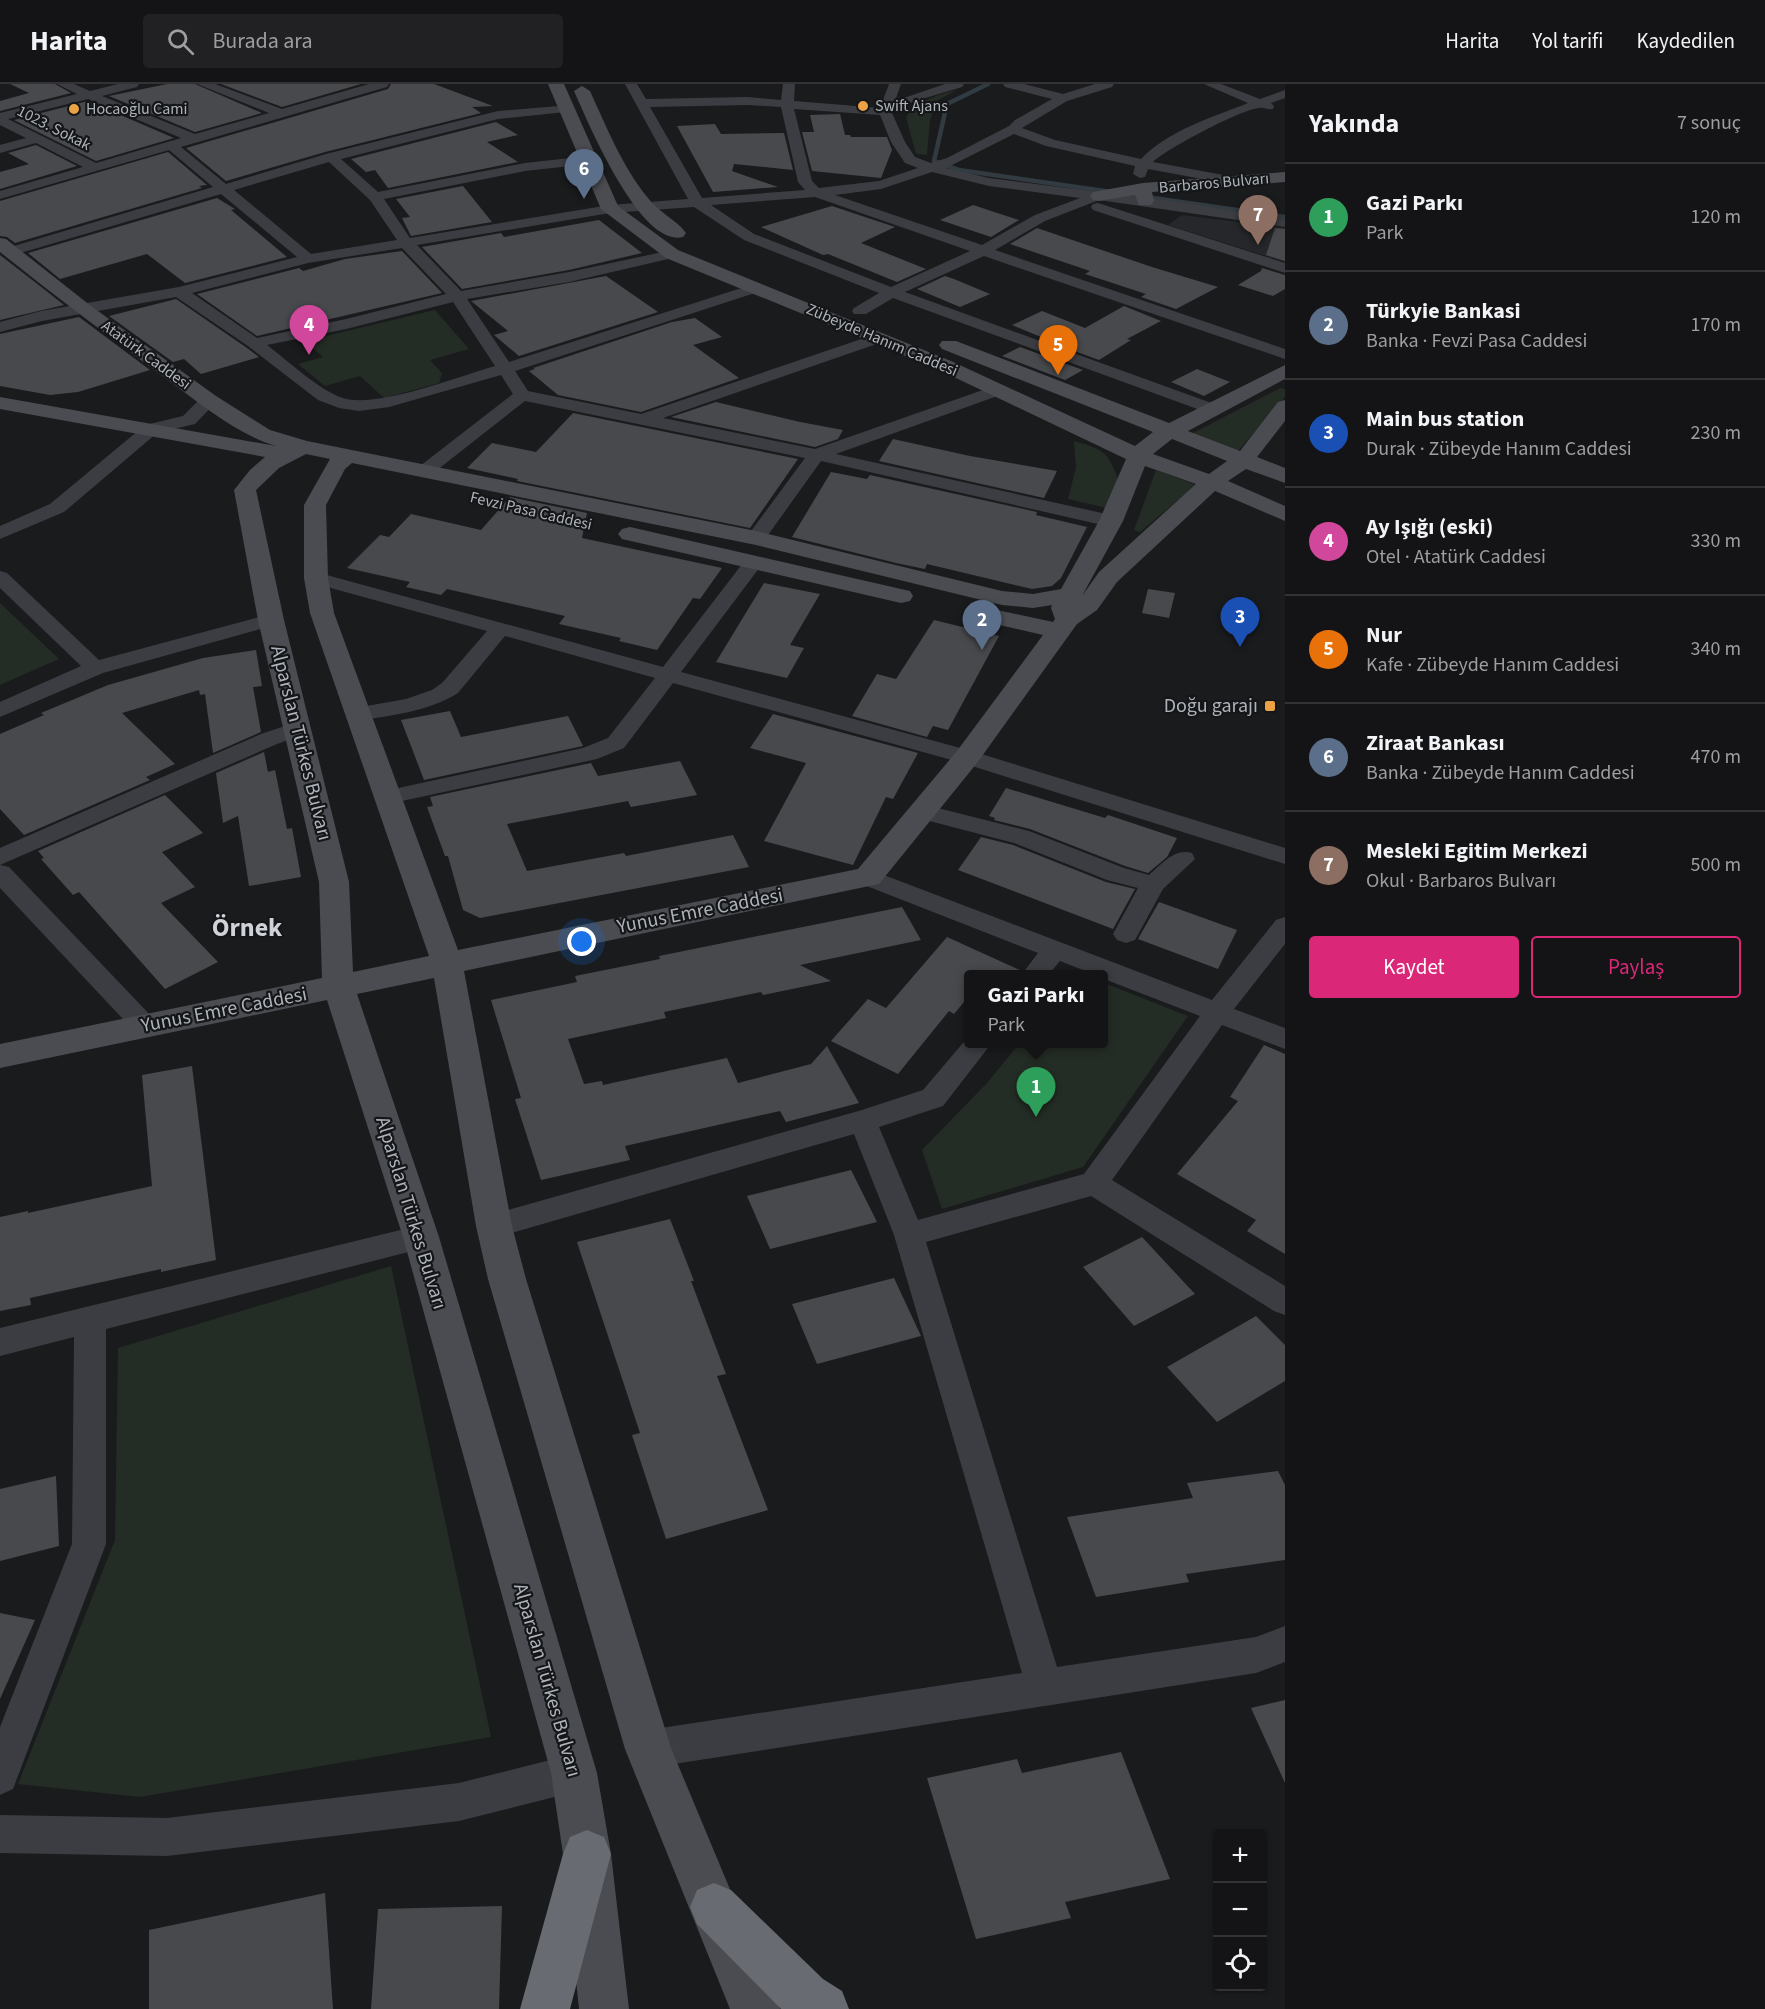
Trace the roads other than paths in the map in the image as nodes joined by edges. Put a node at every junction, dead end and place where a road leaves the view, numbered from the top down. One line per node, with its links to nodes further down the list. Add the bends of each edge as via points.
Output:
1 (63, 84): 15 (street)
2 (133, 84): 15 (street)
3 (203, 84): 23 (street)
4 (383, 84): 23 (street)
5 (556, 84): 20 (street)
6 (578, 84): 44 (street, Zübeyde Hanım Caddesi, via 623,175)
7 (631, 84): 18 (street)
8 (789, 84): 19 (street)
9 (895, 84): 21 (street)
10 (958, 84): 21 (street, via 908,99)
11 (1009, 84): 16 (street)
12 (1108, 84): 16 (street)
13 (1210, 84): 17 (street)
14 (1285, 94): 17 (street)
15 (89, 95): 24 (street); 26 (street)
16 (1063, 98): 25 (street)
17 (1259, 102): 22 (street); 32 (street, via 1177,140)
18 (640, 103): 19 (street); 43 (street)
19 (787, 104): 21 (street); 39 (street, via 805,182)
20 (566, 108): 30 (street, via 498,115); 31 (street)
21 (885, 112): 34 (street, via 910,160)
22 (1285, 112)
23 (281, 113): 26 (street)
24 (0, 118): 27 (street, 1023. Sokak)
25 (1014, 129): 32 (street, via 1048,142); 34 (street)
26 (192, 138): 28 (street)
27 (37, 139): 29 (street); 33 (street, 1023. Sokak)
28 (171, 145): 33 (street); 37 (street)
29 (0, 148)
30 (331, 157): 37 (street); 41 (street)
31 (589, 160): 41 (street, via 525,167); 45 (street)
32 (1143, 164): 36 (street); 38 (street)
33 (92, 166): 40 (street)
34 (931, 168): 39 (street, via 881,185); 42 (street, via 989,182)
35 (1285, 177): 36 (street, Barbaros Bulvarı)
36 (1240, 182): 38 (street, Barbaros Bulvarı)
37 (223, 188): 48 (street); 51 (street)
38 (1143, 192): 42 (street); 42 (street, Barbaros Bulvarı, via 1124,190); 46 (street)
39 (816, 193): 43 (street); 49 (street)
40 (0, 195)
41 (375, 197): 47 (street)
42 (1095, 198): 49 (street, via 1040,218); 52 (street)
43 (698, 203): 44 (street); 55 (street, via 749,237)
44 (644, 207): 45 (street); 58 (street, Zübeyde Hanım Caddesi, via 703,248)
45 (610, 209): 47 (street); 50 (street, Zübeyde Hanım Caddesi)
46 (1285, 223)
47 (407, 244): 51 (street); 56 (street)
48 (6, 247): 57 (street, Atatürk Caddesi)
49 (982, 250): 55 (street); 64 (street)
50 (672, 254): 53 (street, Zübeyde Hanım Caddesi); 56 (street)
51 (308, 259): 54 (street)
52 (1285, 268)
53 (756, 288): 62 (street, Zübeyde Hanım Caddesi); 65 (street)
54 (179, 292): 57 (street); 63 (street)
55 (891, 293): 58 (street); 72 (street)
56 (457, 296): 63 (street); 65 (street)
57 (84, 310): 60 (street); 69 (street, Atatürk Caddesi)
58 (860, 312): 59 (street, Zübeyde Hanım Caddesi)
59 (894, 324)
60 (0, 327)
61 (927, 337): 75 (street, Zübeyde Hanım Caddesi)
62 (879, 338): 67 (street, Zübeyde Hanım Caddesi); 73 (street)
63 (254, 343): 65 (street, via 324,396 349,405 389,402)
64 (1285, 354)
65 (504, 369): 68 (street)
66 (1285, 370): 72 (street)
67 (997, 390): 77 (street); 78 (street, Zübeyde Hanım Caddesi)
68 (522, 395): 73 (street); 81 (street)
69 (209, 400): 74 (street, via 189,420); 76 (street, Atatürk Caddesi, via 261,435)
70 (0, 403): 74 (street, Fevzi Pasa Caddesi)
71 (1285, 406): 79 (street)
72 (1211, 409): 75 (street)
73 (643, 420): 77 (street)
74 (151, 429): 76 (street, Fevzi Pasa Caddesi); 86 (street, via 57,508)
75 (1171, 430): 78 (street); 79 (street, Zübeyde Hanım Caddesi)
76 (293, 450): 80 (street, Fevzi Pasa Caddesi); 92 (street, Alparslan Türkes Bulvarı, via 256,475 245,490)
77 (816, 455): 85 (street); 87 (street)
78 (1138, 456): 83 (street, Zübeyde Hanım Caddesi); 85 (street)
79 (1245, 459): 82 (street, Zübeyde Hanım Caddesi); 83 (street)
80 (342, 460): 81 (street, Fevzi Pasa Caddesi); 88 (street, Fevzi Pasa Caddesi); 90 (street, via 315,505)
81 (426, 471): 87 (street, Fevzi Pasa Caddesi)
82 (1285, 476)
83 (1212, 482): 84 (street, Zübeyde Hanım Caddesi); 91 (street, via 1108,577 1080,612)
84 (1285, 514)
85 (1111, 522): 91 (street)
86 (0, 533)
87 (756, 538): 91 (street, Fevzi Pasa Caddesi, via 1002,598 1033,601)
88 (753, 563): 91 (street, Fevzi Pasa Caddesi); 95 (street)
89 (0, 578): 94 (street)
90 (316, 578): 93 (street); 97 (street, via 322,613)
91 (1066, 615): 99 (street)
92 (271, 620): 94 (street); 98 (street, Alparslan Türkes Bulvarı)
93 (500, 629): 95 (street); 97 (street, via 442,694 420,703)
94 (95, 668): 96 (street)
95 (666, 675): 99 (street); 100 (street, via 616,743 589,754)
96 (0, 710)
97 (358, 714): 100 (street)
98 (297, 729): 103 (street); 115 (street, Alparslan Türkes Bulvarı, via 334,882)
99 (967, 757): 101 (street); 102 (street)
100 (388, 796): 111 (street)
101 (922, 812): 106 (street); 107 (street, via 1021,837)
102 (1285, 856)
103 (0, 857)
104 (1183, 859): 107 (street)
105 (0, 873): 117 (street)
106 (868, 877): 110 (street); 111 (street, Yunus Emre Caddesi)
107 (1153, 884): 109 (street)
108 (1285, 926): 116 (street)
109 (1126, 934)
110 (1056, 950): 112 (street); 113 (street)
111 (447, 963): 115 (street, Yunus Emre Caddesi); 123 (street)
112 (1039, 970)
113 (1108, 970)
114 (1108, 970): 116 (street)
115 (338, 986): 117 (street, Yunus Emre Caddesi); 125 (street, Alparslan Türkes Bulvarı)
116 (1217, 1012): 118 (street); 122 (street)
117 (145, 1026): 120 (street, Yunus Emre Caddesi)
118 (1285, 1039)
119 (975, 1048): 121 (street, via 933,1098)
120 (0, 1056)
121 (863, 1121): 123 (street); 124 (street)
122 (1094, 1183): 124 (street); 126 (street)
123 (494, 1226): 131 (street)
124 (909, 1235): 130 (street)
125 (421, 1237): 127 (street); 132 (street, Alparslan Türkes Bulvarı)
126 (1285, 1302)
127 (90, 1319): 128 (street); 133 (street, via 89,1544)
128 (0, 1342)
129 (1285, 1644): 130 (street, via 1256,1655)
130 (1045, 1688): 131 (street)
131 (648, 1749): 136 (street)
132 (574, 1773): 134 (street, via 459,1802 167,1837); 135 (street, Alparslan Türkes Bulvarı)
133 (0, 1776)
134 (0, 1834)
135 (586, 1854): 137 (highway); 138 (street, Alparslan Türkes Bulvarı)
136 (714, 1907): 139 (street); 140 (highway, via 805,1997)
137 (545, 2009)
138 (604, 2009)
139 (755, 2009)
140 (824, 2009)

